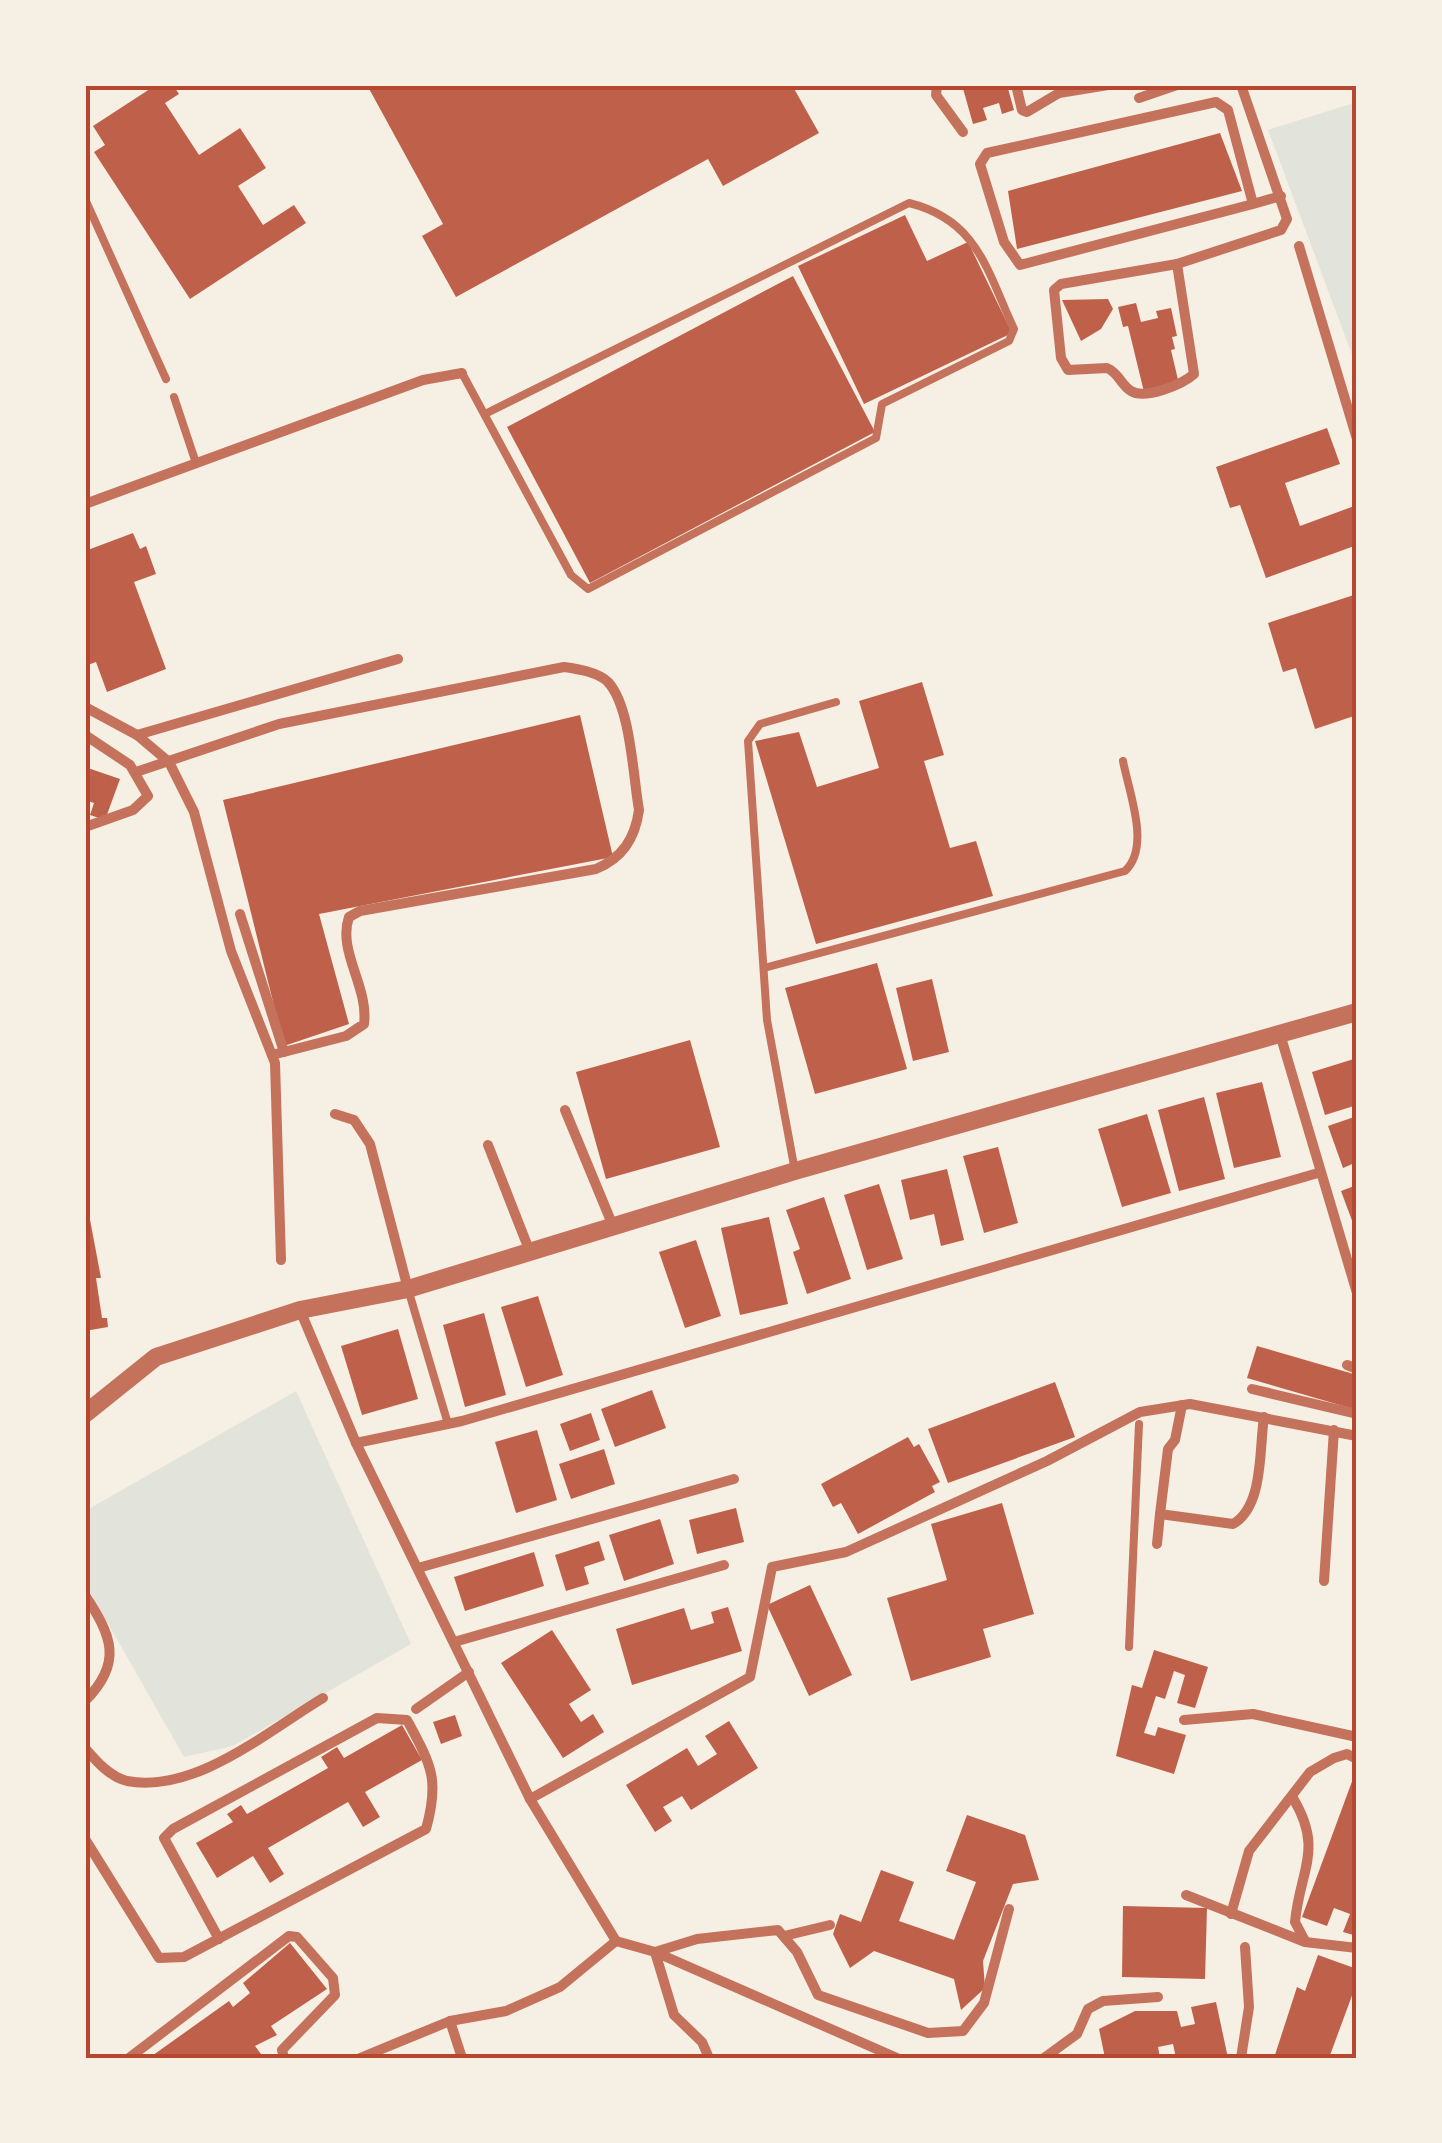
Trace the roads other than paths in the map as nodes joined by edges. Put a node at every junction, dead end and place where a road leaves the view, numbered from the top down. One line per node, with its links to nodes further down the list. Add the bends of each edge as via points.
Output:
1 (937, 85): 7 (street, via 936,94)
2 (1016, 85): 3 (street, via 1027,112 1059,94)
3 (1108, 85)
4 (1177, 85): 6 (street)
5 (1242, 85): 8 (street)
6 (1138, 98)
7 (962, 132)
8 (1281, 196): 10 (street); 12 (street, via 1287,219 1281,230)
9 (85, 200): 14 (lane)
10 (1253, 204): 10 (street, via 1020,264 1004,242 980,164 987,153 1216,102 1228,110)
11 (1299, 246): 17 (street)
12 (1177, 264): 12 (street, via 1194,374 1186,382 1139,394 1107,368 1068,370 1054,290)
13 (462, 373): 16 (lane); 18 (street, via 423,380)
14 (166, 380)
15 (174, 397): 18 (lane)
16 (487, 413): 16 (lane, via 571,575 588,589 876,438 882,404 1009,341 1014,329 972,238 952,219 910,204)
17 (1357, 439)
18 (196, 464): 19 (street)
19 (85, 504)
20 (398, 659): 25 (street)
21 (836, 702): 33 (lane, via 760,724 748,740)
22 (86, 710): 23 (street)
23 (104, 718): 24 (street); 26 (street)
24 (122, 727): 25 (street); 27 (street)
25 (137, 734): 29 (street)
26 (88, 736): 27 (street)
27 (108, 748): 30 (street)
28 (1123, 761): 33 (lane, via 1137,839 1134,863 1124,872)
29 (169, 762): 30 (street); 36 (street, via 279,724 564,668 607,681 622,708 639,810 616,861 360,910 344,931 366,1007 364,1024 346,1036); 37 (street, via 194,812 231,950)
30 (136, 772): 31 (street, via 146,802)
31 (85, 828)
32 (240, 914): 36 (street)
33 (764, 968): 41 (lane)
34 (1357, 1012): 35 (street)
35 (1280, 1034): 41 (street); 42 (street)
36 (284, 1052): 37 (street)
37 (272, 1055): 45 (street)
38 (565, 1110): 43 (street)
39 (335, 1114): 46 (street, via 354,1120 370,1144)
40 (488, 1144): 44 (street)
41 (795, 1171): 43 (street)
42 (1318, 1172): 47 (street); 55 (street)
43 (614, 1226): 44 (street)
44 (530, 1252): 46 (street)
45 (281, 1260)
46 (408, 1289): 48 (street); 55 (lane)
47 (1357, 1292)
48 (300, 1310): 51 (street, via 156,1356); 58 (street)
49 (1252, 1389): 52 (street)
50 (1182, 1405): 53 (street); 54 (street); 60 (street, via 1168,1449)
51 (85, 1414)
52 (1357, 1414)
53 (1264, 1417): 56 (street); 60 (street, via 1253,1504 1241,1519 1233,1524)
54 (1140, 1418): 67 (lane); 77 (street, via 846,1552 772,1567 750,1677)
55 (448, 1424): 58 (street)
56 (1334, 1430): 57 (street); 64 (street)
57 (1357, 1436)
58 (356, 1442): 63 (street)
59 (734, 1479): 63 (street)
60 (1160, 1514): 61 (street)
61 (1156, 1544)
62 (724, 1565): 66 (street)
63 (418, 1568): 66 (street)
64 (1324, 1581)
65 (85, 1595): 70 (street, via 107,1628 110,1656)
66 (454, 1642): 68 (street)
67 (1129, 1647)
68 (468, 1672): 71 (street); 77 (street)
69 (323, 1698): 74 (street, via 172,1779 123,1780)
70 (85, 1701)
71 (416, 1709)
72 (1184, 1720): 73 (street, via 1254,1714)
73 (1357, 1738)
74 (85, 1748)
75 (1357, 1759): 76 (street, via 1347,1754 1322,1761)
76 (1294, 1798): 81 (street, via 1249,1852); 86 (street, via 1308,1822 1312,1848 1294,1922)
77 (530, 1799): 85 (street)
78 (85, 1839): 84 (street, via 160,1958 184,1957)
79 (1186, 1895): 81 (street)
80 (1009, 1909): 83 (street, via 984,2003 974,2022 949,2034 928,2033 818,1994)
81 (1232, 1914): 86 (street)
82 (830, 1925): 83 (street)
83 (784, 1936): 89 (street, via 768,1928)
84 (219, 1939): 84 (street, via 426,1829 436,1794 431,1765 407,1720 377,1718 164,1838)
85 (616, 1941): 89 (street); 91 (street, via 560,1987 506,2011)
86 (1306, 1942): 88 (street)
87 (1245, 1947): 100 (street, via 1249,2007)
88 (1357, 1948)
89 (655, 1952): 97 (street, via 674,2015); 98 (street)
90 (1158, 1997): 99 (street, via 1102,2001 1088,2009 1077,2034)
91 (450, 2021): 92 (street); 96 (street)
92 (381, 2052): 95 (street)
93 (129, 2058): 94 (street, via 289,1936 298,1937 333,1978 336,1996 282,2050)
94 (284, 2058)
95 (360, 2058)
96 (462, 2058)
97 (709, 2058)
98 (897, 2058)
99 (1044, 2058)
100 (1242, 2058)

